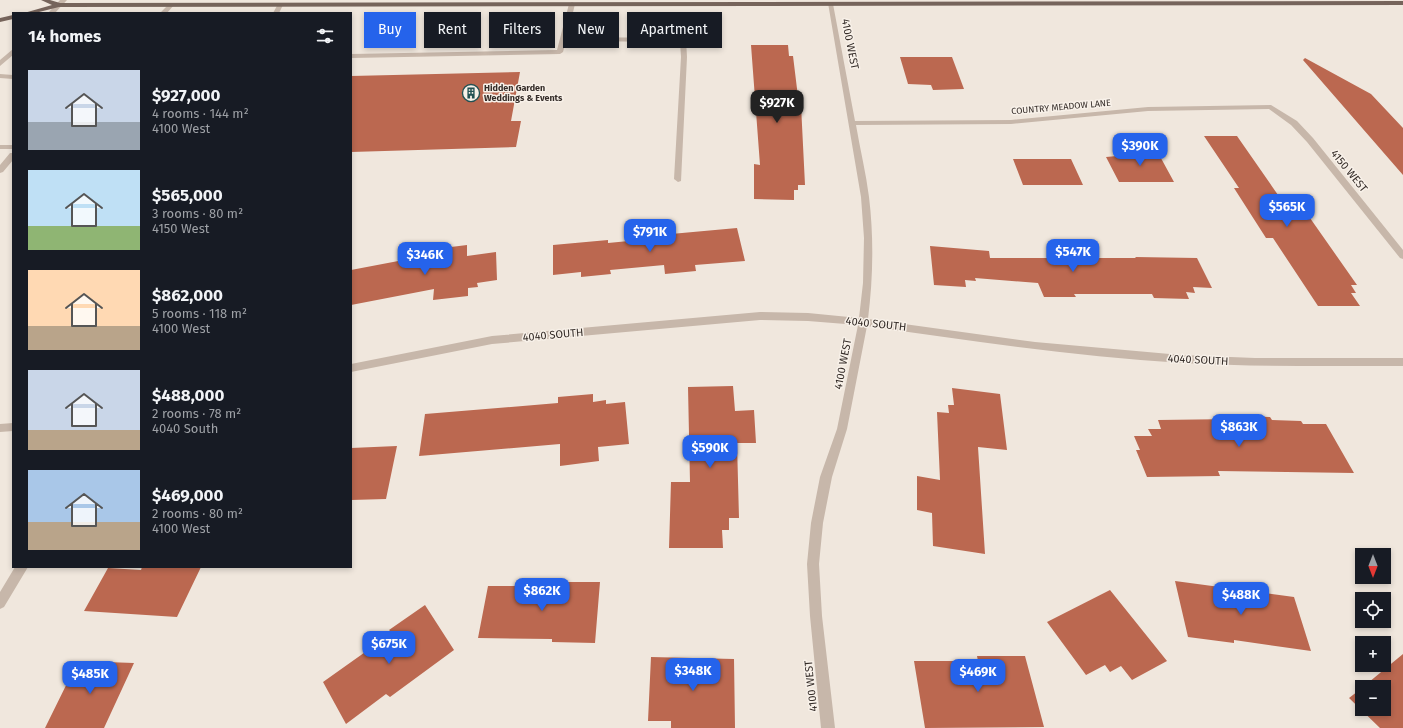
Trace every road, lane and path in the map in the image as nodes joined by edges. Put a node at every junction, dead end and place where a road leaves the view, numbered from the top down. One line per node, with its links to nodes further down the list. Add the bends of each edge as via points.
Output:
1 (44, 0): 2 (main road)
2 (62, 2): 12 (main road); 14 (main road); 15 (street)
3 (310, 2): 4 (main road); 13 (main road)
4 (412, 2): 5 (main road)
5 (485, 2): 6 (main road)
6 (560, 2): 10 (main road)
7 (601, 2): 10 (main road); 11 (main road)
8 (973, 2): 9 (main road); 11 (main road)
9 (1403, 3)
10 (572, 4): 18 (street)
11 (830, 4): 29 (street, 4100 WEST)
12 (171, 5): 13 (main road); 16 (street)
13 (280, 5): 17 (street)
14 (30, 12)
15 (52, 12)
16 (164, 12)
17 (276, 12)
18 (570, 12)
19 (12, 17): 20 (main road)
20 (0, 20)
21 (563, 38): 24 (street, via 560,52)
22 (619, 39): 34 (street, via 683,40)
23 (12, 52): 25 (street)
24 (352, 56)
25 (0, 64)
26 (0, 76): 27 (street)
27 (12, 77)
28 (1270, 107): 29 (street, COUNTRY MEADOW LANE, via 1148,109 1011,122); 35 (street, 4150 WEST, via 1294,123 1310,140)
29 (852, 123): 36 (street, 4100 WEST, via 865,197 868,238 868,283)
30 (0, 147): 31 (street)
31 (12, 147)
32 (12, 156): 33 (street)
33 (0, 170)
34 (678, 179)
35 (1403, 256)
36 (863, 322): 37 (street, 4040 SOUTH, via 1035,346 1181,359); 38 (street, 4040 SOUTH, via 760,316 715,319 492,340); 43 (street, 4100 WEST, via 842,429 826,477 817,523 813,564)
37 (1403, 362)
38 (352, 368)
39 (12, 427): 40 (street)
40 (0, 428)
41 (21, 568): 42 (street)
42 (0, 603)
43 (828, 728)

